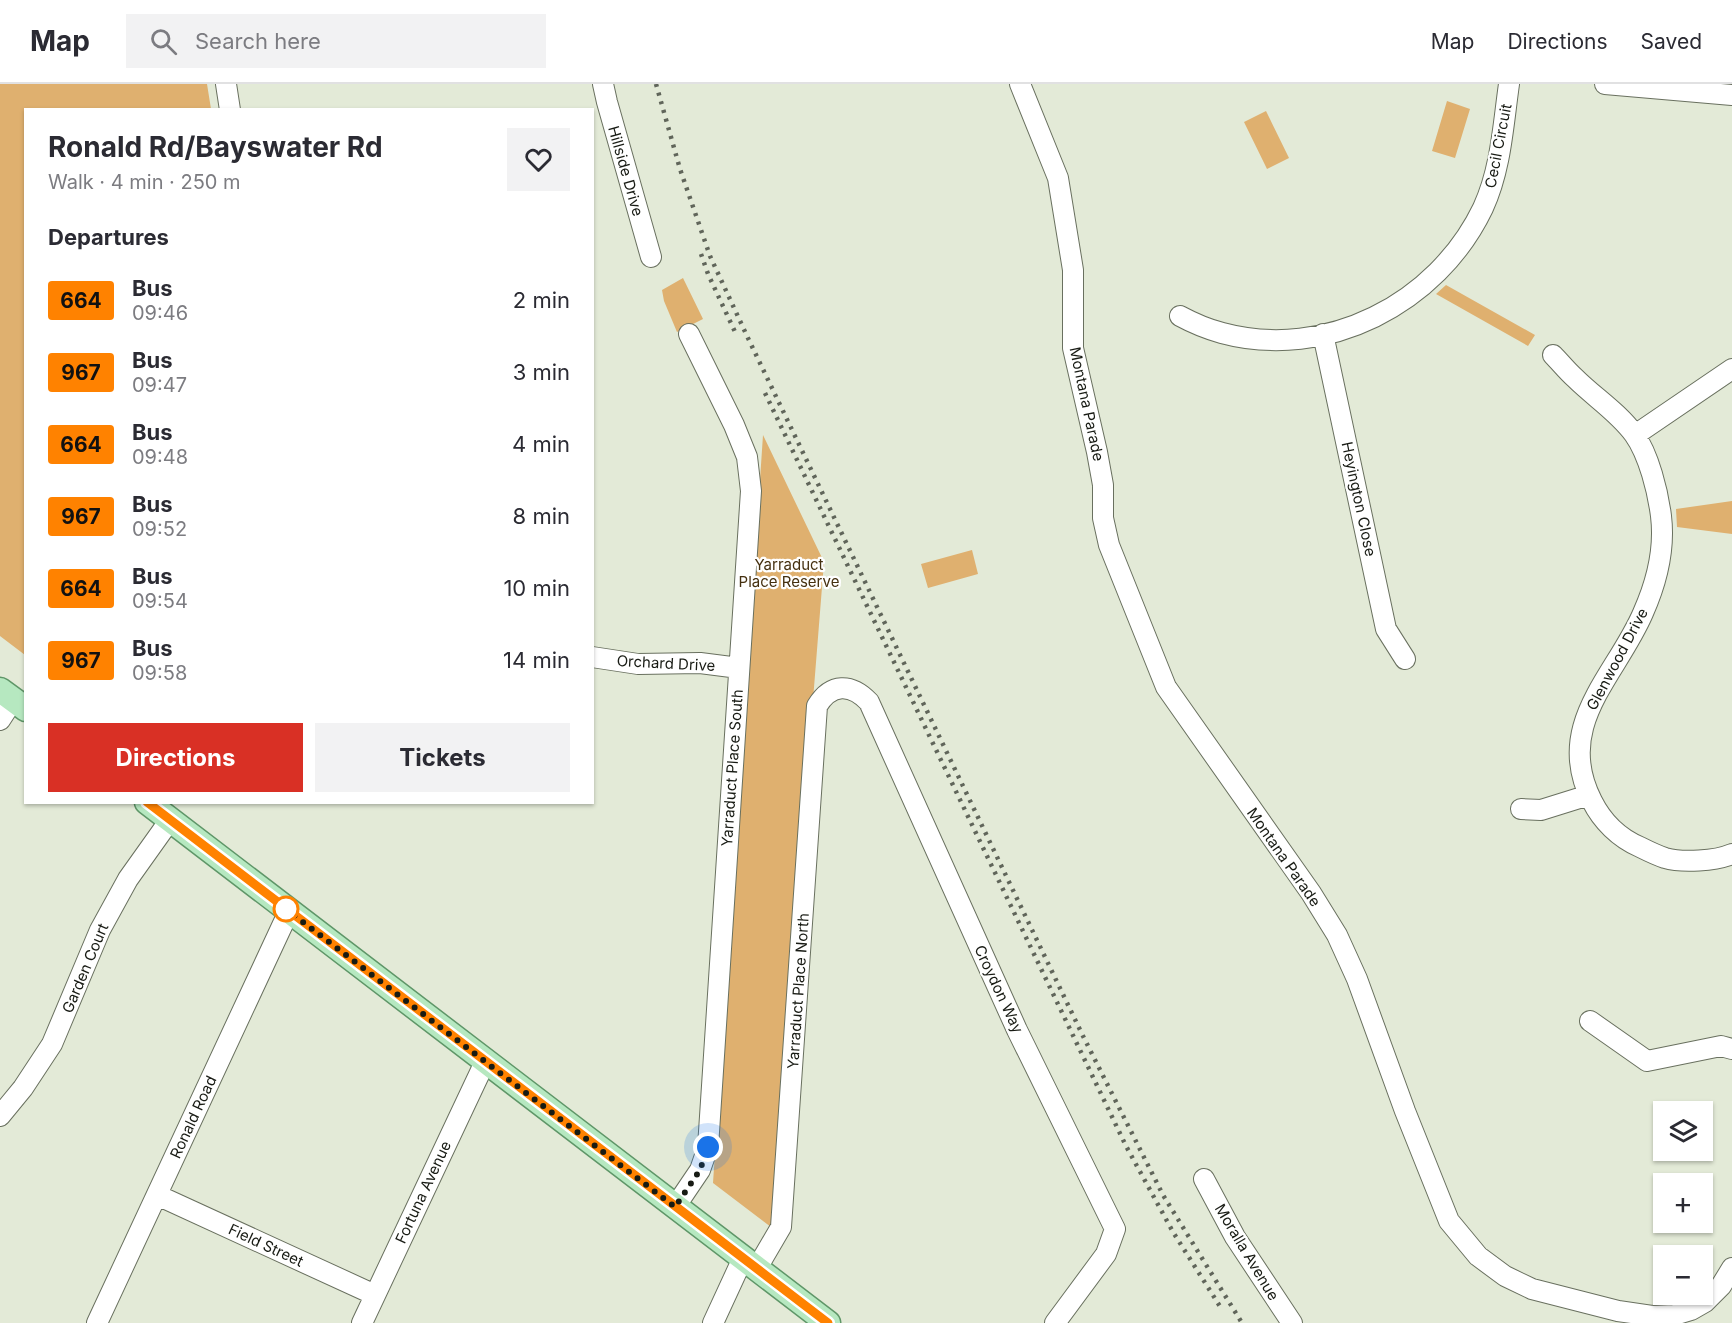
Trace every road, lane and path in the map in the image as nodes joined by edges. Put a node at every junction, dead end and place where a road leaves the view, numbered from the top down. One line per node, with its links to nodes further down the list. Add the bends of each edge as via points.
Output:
1 (226, 84): 7 (street)
2 (603, 84): 8 (street, Hillside Drive)
3 (1020, 84): 33 (street, Montana Parade, via 1058,178 1072,270 1073,348 1097,452 1103,485 1102,518 1109,545 1166,687 1337,935 1449,1221 1478,1256 1505,1276 1533,1289 1618,1311 1652,1316 1691,1310 1721,1286)
4 (1509, 84): 11 (street, Cecil Circuit, via 1492,184 1470,232 1455,253 1432,278 1391,309 1358,325)
5 (1605, 84): 6 (street)
6 (1732, 95)
7 (230, 108)
8 (651, 257)
9 (1180, 316): 11 (street, Cecil Circuit, via 1222,334 1259,340 1294,340)
10 (689, 334): 17 (street, Yarraduct Place South, via 747,457 751,490)
11 (1323, 334): 16 (street, Heyington Close, via 1386,629)
12 (1553, 354): 14 (street, Glenwood Drive)
13 (1732, 369): 14 (street)
14 (1635, 435): 19 (street, Glenwood Drive, via 1657,494 1662,537 1659,563 1642,616 1587,711 1580,753)
15 (594, 657): 17 (street, Orchard Drive, via 638,664 700,663)
16 (1405, 659)
17 (739, 668): 31 (street, Yarraduct Place South, via 708,1147 700,1170)
18 (817, 706): 32 (street, Yarraduct Place North, via 781,1227); 39 (street, Croydon Way, via 823,697 842,688 853,689 869,702 1017,1030 1115,1229 1106,1254)
19 (1589, 795): 21 (street, via 1540,810); 23 (street, Glenwood Drive, via 1614,831 1634,845 1667,859 1694,861)
20 (150, 804): 22 (main road)
21 (1521, 809)
22 (170, 820): 24 (main road); 28 (street, Garden Court, via 128,879 100,930 52,1044)
23 (1732, 854)
24 (288, 911): 27 (main road); 30 (street, Ronald Road)
25 (1590, 1021): 26 (street, via 1647,1061 1721,1046)
26 (1732, 1049)
27 (485, 1062): 31 (main road); 34 (street, Fortuna Avenue)
28 (0, 1116)
29 (1204, 1179): 40 (street, Moralla Avenue, via 1235,1237)
30 (157, 1195): 34 (street, Field Street); 35 (street, Ronald Road)
31 (675, 1207): 32 (main road)
32 (750, 1263): 37 (street, Yarraduct Place North); 38 (main road)
33 (1732, 1268)
34 (375, 1295): 36 (street, Fortuna Avenue)
35 (97, 1323)
36 (362, 1323)
37 (713, 1323)
38 (828, 1323)
39 (1055, 1323)
40 (1292, 1323)

